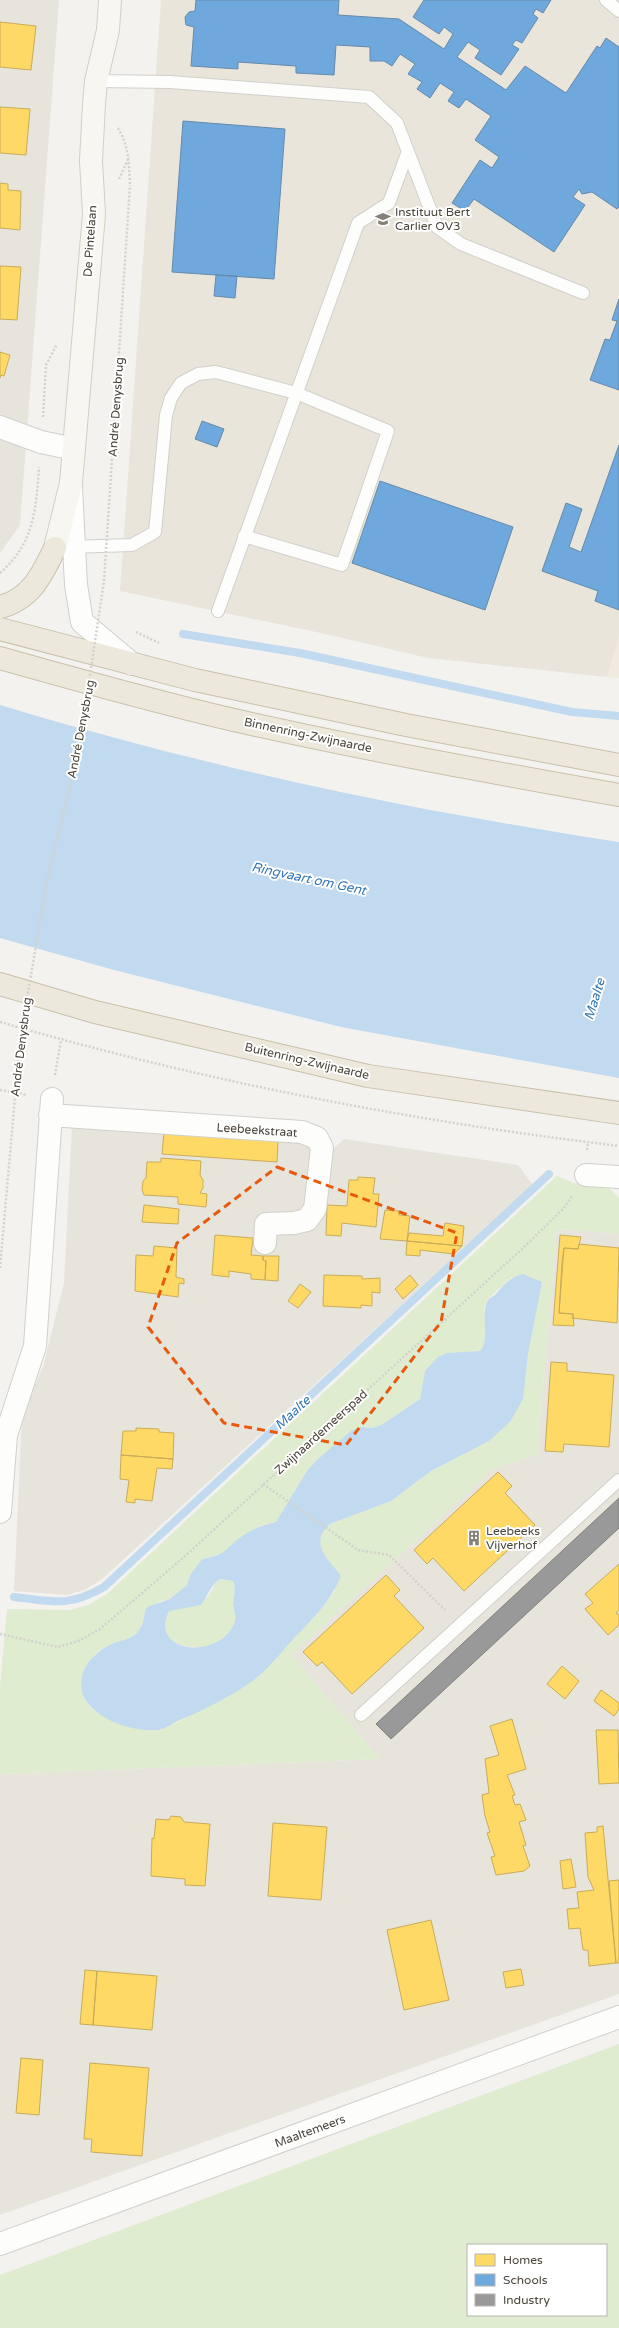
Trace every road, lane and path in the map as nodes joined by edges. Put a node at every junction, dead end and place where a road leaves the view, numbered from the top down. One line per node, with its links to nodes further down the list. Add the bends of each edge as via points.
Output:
1 (110, 0): 4 (main road, De Pintelaan, via 108,30)
2 (606, 0): 3 (lane)
3 (619, 11)
4 (96, 81): 5 (lane, via 170,82 369,97 397,123); 10 (main road, De Pintelaan, via 91,161 94,214)
5 (408, 152): 7 (lane, via 437,227 461,244); 8 (lane, via 389,203 358,223)
6 (130, 185): 34 (path, André Denysbrug, bridge, via 104,581 80,743 47,881 20,1040)
7 (582, 293)
8 (296, 393): 11 (lane); 11 (lane, via 388,431 342,565); 12 (lane, via 216,372 198,374 181,383 171,398 166,415 155,532 132,545)
9 (0, 427): 10 (street, via 41,442)
10 (74, 449): 12 (main road, De Pintelaan)
11 (244, 536): 15 (lane)
12 (65, 548): 13 (street); 14 (highway, via 28,594)
13 (78, 605): 16 (path); 21 (street, via 82,622)
14 (0, 607)
15 (218, 611)
16 (106, 614)
17 (0, 629): 21 (highway)
18 (130, 629): 19 (path)
19 (165, 645)
20 (0, 658): 23 (highway, Binnenring-Zwijnaarde, via 234,720 500,774)
21 (132, 664): 22 (highway, via 194,680 406,725)
22 (619, 765)
23 (619, 795)
24 (0, 984): 28 (highway, Buitenring-Zwijnaarde, via 95,1012 368,1076)
25 (0, 1022): 26 (path)
26 (61, 1040): 27 (path); 29 (path, via 155,1064 376,1112)
27 (56, 1067)
28 (619, 1113)
29 (588, 1142): 30 (path); 31 (path)
30 (619, 1146)
31 (586, 1175): 32 (street); 36 (path, Zwijnaardemeerspad, via 563,1209 521,1250)
32 (619, 1177)
33 (265, 1243): 37 (street, Leebeekstraat, via 266,1224 307,1220 315,1209 322,1148 317,1138 302,1132 51,1107 35,1346 6,1435)
34 (0, 1268)
35 (619, 1480): 38 (lane)
36 (263, 1484): 38 (path, via 358,1550 389,1555); 39 (path, Zwijnaardemeerspad, via 184,1557 100,1629 78,1641 58,1647)
37 (0, 1512)
38 (460, 1625): 40 (lane)
39 (0, 1634)
40 (361, 1715)
41 (619, 2018): 42 (street, Maaltemeers)
42 (0, 2244)

